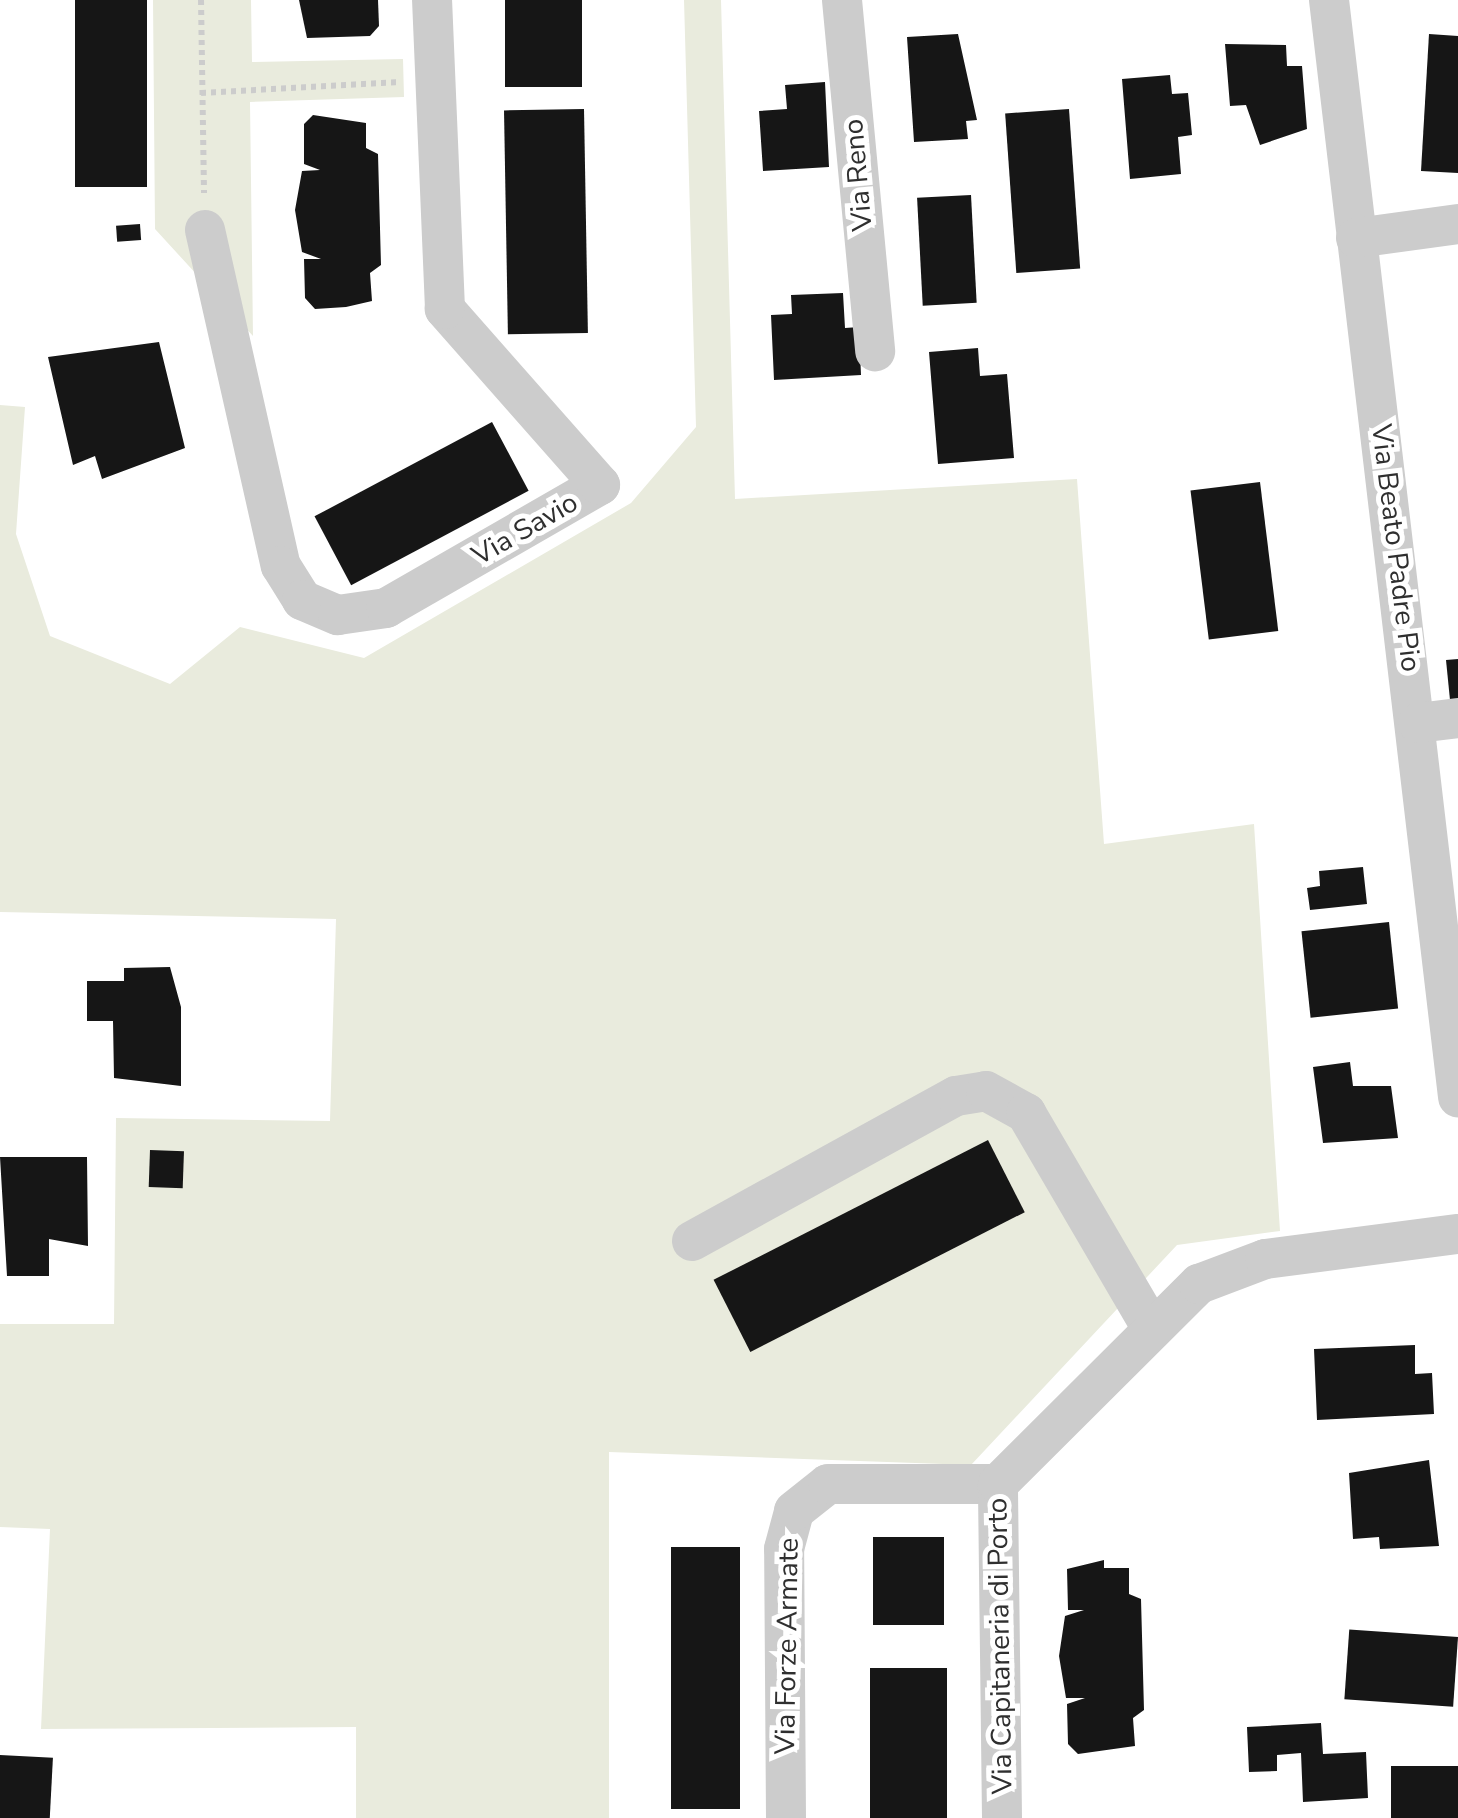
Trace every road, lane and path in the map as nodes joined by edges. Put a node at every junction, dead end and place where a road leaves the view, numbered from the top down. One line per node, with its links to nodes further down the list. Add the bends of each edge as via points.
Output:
1 (201, 0): 6 (path)
2 (432, 0): 5 (street, Via Savio)
3 (842, 0): 10 (street, Via Reno)
4 (1329, 0): 9 (street, Via Beato Padre Pio)
5 (434, 81): 6 (path); 8 (street, Via Savio, via 445,309 600,485 386,608 338,615 302,600 281,566)
6 (202, 93): 8 (path)
7 (1458, 224): 9 (street)
8 (205, 230)
9 (1356, 238): 12 (street, Via Beato Padre Pio)
10 (875, 351)
11 (1458, 718): 12 (street)
12 (1418, 723): 13 (street, Via Beato Padre Pio)
13 (1458, 1097)
14 (1458, 1234): 16 (street, Via Capitaneria di Porto, via 1250,1262 1199,1284)
15 (692, 1240): 16 (street, via 956,1096 986,1091 1026,1113)
16 (1150, 1325): 17 (street, Via Capitaneria di Porto)
17 (998, 1484): 18 (street, Via Forze Armate, via 828,1484 794,1511 784,1549); 19 (street, Via Capitaneria di Porto)
18 (786, 1818)
19 (1002, 1818)

